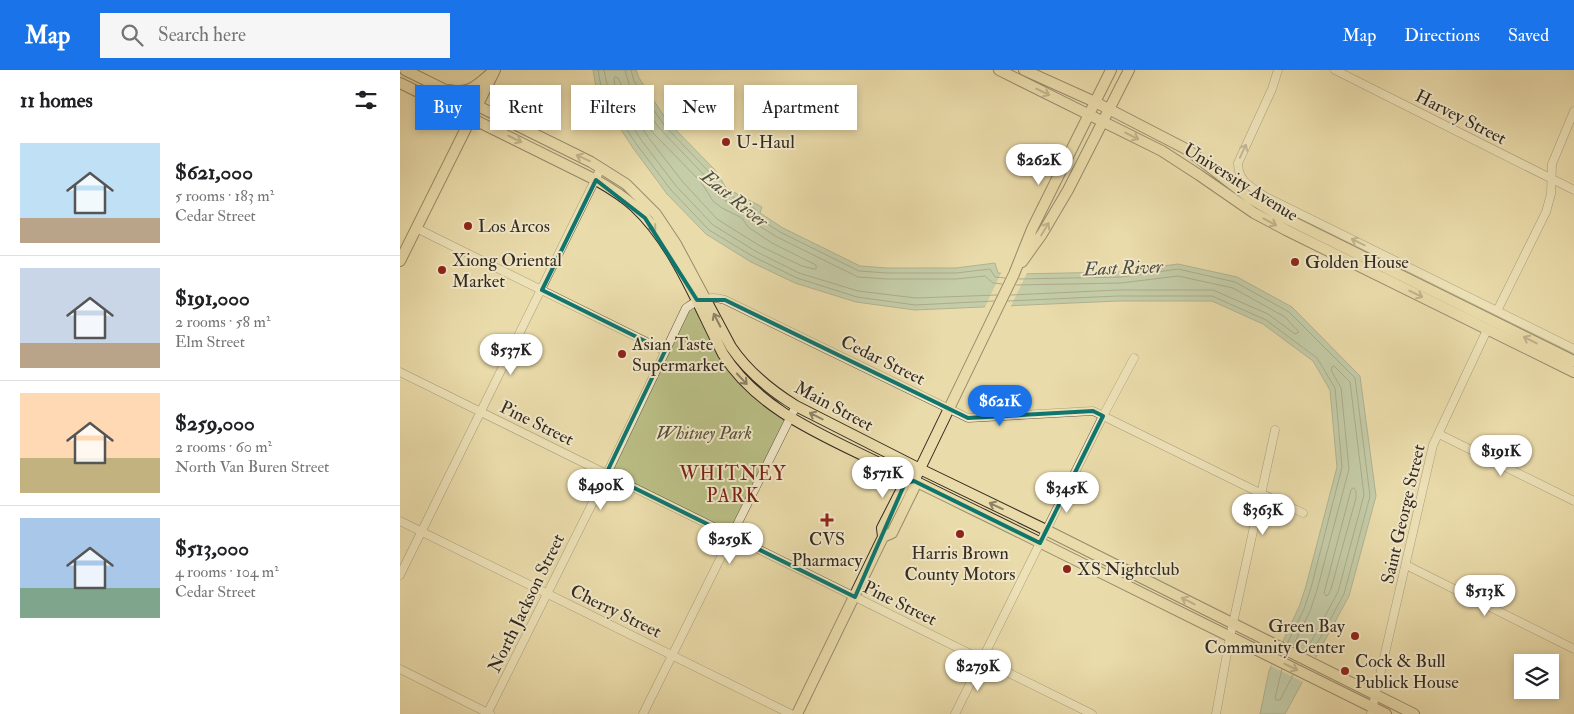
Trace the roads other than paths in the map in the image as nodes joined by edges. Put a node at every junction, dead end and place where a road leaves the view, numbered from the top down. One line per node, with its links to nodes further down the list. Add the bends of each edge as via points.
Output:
1 (405, 70): 10 (main road, Main Street)
2 (495, 70): 11 (main road); 13 (main road)
3 (999, 70): 18 (main road, University Avenue, one-way to 18)
4 (1024, 70): 14 (main road, University Avenue)
5 (1111, 70): 14 (main road)
6 (1129, 70): 16 (main road)
7 (1278, 70): 31 (street, one-way to 7, via 1264,196 1242,180 1238,163)
8 (1335, 70): 23 (street, Harvey Street)
9 (400, 84): 12 (main road, Main Street)
10 (435, 85)
11 (477, 85)
12 (415, 91)
13 (480, 100)
14 (1095, 102): 16 (main road, University Avenue); 18 (main road)
15 (480, 107): 22 (main road, Main Street, one-way to 15)
16 (1109, 109): 19 (main road); 36 (main road, University Avenue, one-way to 16, via 1275,213 1251,199 1188,150)
17 (1574, 111): 23 (street, via 1552,164)
18 (1089, 114): 19 (main road, University Avenue); 28 (main road, via 1032,229)
19 (1102, 121): 28 (main road, one-way to 19, via 1068,190); 32 (main road, University Avenue, one-way to 32, via 1180,162 1266,220)
20 (480, 122): 24 (main road, Main Street, one-way to 24)
21 (465, 130): 26 (main road)
22 (602, 168): 24 (street); 30 (main road, Main Street, via 626,184 656,214 676,244)
23 (1551, 178): 25 (street, Harvey Street); 31 (street, via 1546,212)
24 (596, 180): 29 (street); 30 (main road, Main Street, one-way to 30, via 625,198 645,218)
25 (1574, 190)
26 (416, 228): 27 (main road); 29 (street)
27 (400, 261)
28 (1016, 269): 40 (main road)
29 (542, 290): 34 (street); 41 (street)
30 (702, 299): 34 (street, North Jackson Street, via 686,308); 39 (main road, Main Street, one-way to 30, via 767,388 739,359); 40 (street, Cedar Street, via 725,300); 43 (main road, Main Street, one-way to 43, via 718,344 732,368 759,395)
31 (1498, 311): 33 (street)
32 (1487, 330): 38 (main road, University Avenue); 45 (street, Saint George Street)
33 (1574, 349)
34 (665, 350): 47 (street, North Jackson Street)
35 (1134, 358): 42 (street)
36 (1574, 361)
37 (400, 372): 41 (street, Pine Street)
38 (1574, 372)
39 (796, 406): 43 (street); 46 (main road, Main Street, one-way to 39)
40 (949, 409): 42 (street, Cedar Street, via 968,418 1093,411); 46 (main road)
41 (481, 412): 47 (street, Pine Street); 54 (street)
42 (1103, 416): 49 (street, Cedar Street); 53 (street)
43 (790, 418): 48 (main road, Main Street); 55 (street)
44 (1275, 430): 49 (street)
45 (1439, 434): 50 (street); 57 (street, Saint George Street, via 1433,445)
46 (920, 469): 48 (main road); 53 (main road, Main Street, one-way to 46)
47 (606, 474): 55 (street, Pine Street); 59 (street, North Jackson Street)
48 (914, 481): 56 (main road, Main Street); 60 (main road, via 905,483 882,528 883,537)
49 (1260, 493): 51 (street, Cedar Street); 61 (street)
50 (1574, 501)
51 (1303, 513)
52 (400, 521): 54 (street, Cherry Street)
53 (1046, 530): 56 (street); 61 (main road, Main Street, one-way to 53)
54 (422, 531): 58 (street); 59 (street, Cherry Street)
55 (732, 536): 60 (street, Pine Street); 64 (street)
56 (1040, 543): 62 (main road, Main Street); 65 (street)
57 (1406, 565): 63 (street); 67 (street, Saint George Street)
58 (400, 575)
59 (547, 593): 64 (street, Cherry Street); 69 (street, North Jackson Street)
60 (855, 597): 65 (street, Pine Street); 72 (main road)
61 (1233, 624): 62 (street); 67 (main road, Main Street)
62 (1230, 637): 68 (main road, Main Street, one-way to 68); 75 (street)
63 (1574, 649)
64 (672, 655): 70 (street); 71 (street, Cherry Street)
65 (982, 660): 73 (street); 74 (street, Pine Street)
66 (400, 669): 69 (street)
67 (1376, 695): 68 (street, Saint George Street); 77 (main road, Main Street)
68 (1372, 711): 76 (main road, Main Street)
69 (488, 714)
70 (643, 714)
71 (791, 714)
72 (797, 714)
73 (955, 714)
74 (1092, 714)
75 (1216, 714)
76 (1386, 714)
77 (1414, 714)

